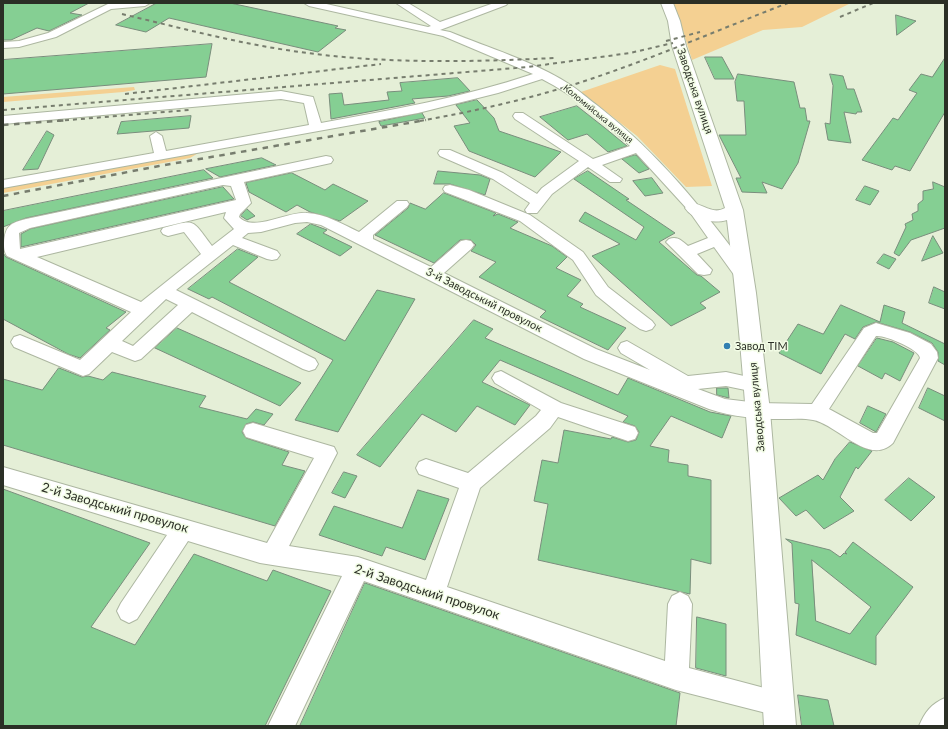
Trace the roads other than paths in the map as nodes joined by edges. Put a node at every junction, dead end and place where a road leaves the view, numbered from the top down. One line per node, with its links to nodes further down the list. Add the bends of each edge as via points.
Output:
1 (144, 3): 9 (street, via 109,6 52,35 19,44)
2 (309, 3): 6 (street, Коломийська вулиця)
3 (400, 3): 8 (street)
4 (503, 3): 8 (street)
5 (667, 3): 30 (main road, Заводська вулиця)
6 (348, 12): 7 (street); 8 (street, Коломийська вулиця)
7 (336, 20)
8 (434, 28): 10 (street, Коломийська вулиця)
9 (3, 45)
10 (544, 74): 12 (street, via 494,91); 17 (street, Коломийська вулиця, via 565,86 623,132)
11 (422, 94): 12 (street)
12 (431, 106): 15 (street)
13 (519, 116): 21 (street)
14 (3, 120): 15 (street, via 281,95 309,100)
15 (316, 128): 19 (street)
16 (156, 136): 19 (street)
17 (638, 148): 21 (street); 29 (street, Коломийська вулиця)
18 (445, 153): 26 (street, via 498,176)
19 (162, 155): 24 (street)
20 (326, 160): 23 (street)
21 (589, 163): 22 (street); 26 (street, via 547,191)
22 (615, 179)
23 (232, 180): 27 (street, via 237,182); 38 (street, via 26,224 12,232)
24 (3, 184)
25 (450, 189): 31 (street)
26 (539, 202): 31 (street)
27 (244, 203): 32 (street, via 233,212 231,218 234,223); 33 (street)
28 (402, 204): 35 (street, via 366,233)
29 (694, 208): 30 (main road, via 714,217 725,216); 36 (street, Коломийська вулиця)
30 (734, 210): 43 (main road, Заводська вулиця)
31 (525, 218): 47 (street, via 578,256 602,291)
32 (245, 228): 34 (street); 35 (street, 3-й Заводський провулок, via 264,228 296,218 314,218)
33 (128, 231): 38 (street); 39 (street, via 131,241 188,226)
34 (231, 239): 39 (street); 40 (street)
35 (365, 240): 42 (street, 3-й Заводський провулок)
36 (718, 240): 41 (street, via 680,247); 43 (street, Коломийська вулиця)
37 (466, 245): 42 (street)
38 (11, 252): 46 (street)
39 (210, 255): 44 (street)
40 (272, 255)
41 (704, 270)
42 (433, 274): 55 (street, 3-й Заводський провулок, via 590,354 720,406)
43 (743, 275): 53 (main road, Заводська вулиця)
44 (164, 291): 45 (street); 46 (street)
45 (190, 304): 49 (street, via 135,354); 51 (street)
46 (143, 310): 49 (street)
47 (646, 325)
48 (20, 342): 49 (street, via 83,369)
49 (108, 343)
50 (627, 348): 53 (street, via 686,383 726,379)
51 (309, 364)
52 (501, 378): 54 (street)
53 (755, 385): 55 (main road, Заводська вулиця)
54 (554, 408): 58 (street); 61 (street, via 543,422)
55 (758, 411): 56 (street, 3-й Заводський провулок); 69 (main road, Заводська вулиця)
56 (817, 412): 56 (street, via 870,332 876,329 894,334 928,352 929,358 881,442 870,441)
57 (253, 431): 63 (street, via 327,453)
58 (628, 433)
59 (426, 468): 61 (street)
60 (3, 476): 62 (street, 2-й Заводський провулок)
61 (471, 483): 65 (street)
62 (184, 528): 63 (street, 2-й Заводський провулок); 67 (street)
63 (273, 554): 64 (street, 2-й Заводський провулок)
64 (358, 568): 65 (street, 2-й Заводський провулок); 71 (street)
65 (433, 594): 68 (street, 2-й Заводський провулок)
66 (680, 604): 68 (street)
67 (129, 611)
68 (676, 676): 69 (street, 2-й Заводський провулок)
69 (779, 714)
70 (945, 714): 72 (main road)
71 (281, 726)
72 (935, 726)

